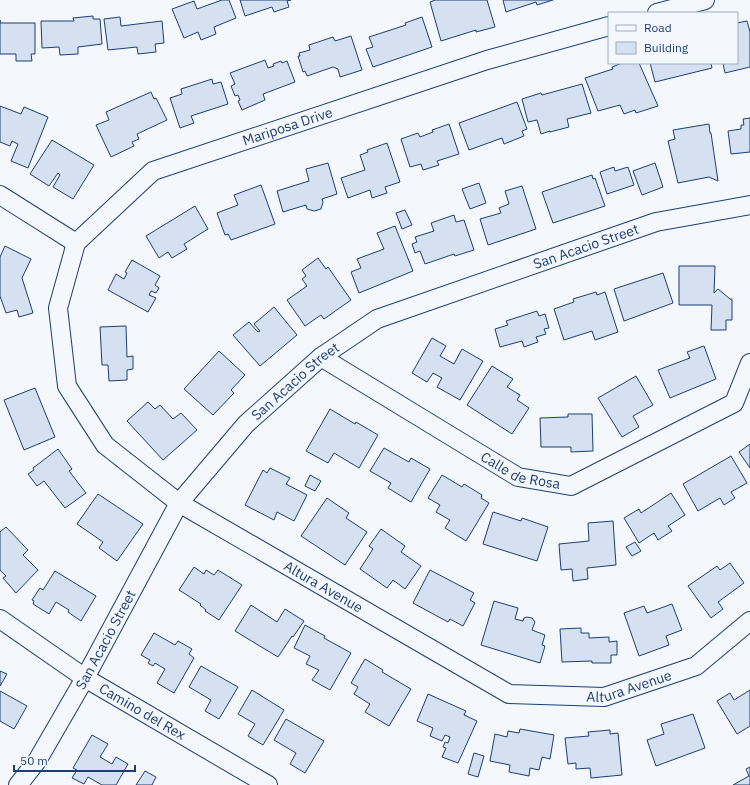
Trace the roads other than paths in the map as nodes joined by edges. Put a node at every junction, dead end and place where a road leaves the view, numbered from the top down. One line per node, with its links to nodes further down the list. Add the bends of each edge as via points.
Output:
1 (705, 0): 2 (street)
2 (662, 12)
3 (608, 26): 6 (street, Mariposa Drive, via 487,60 153,171)
4 (0, 195): 6 (street)
5 (750, 205): 7 (street, San Acacio Street, via 656,222 377,319)
6 (76, 243): 9 (street, Altura Avenue, via 58,308 67,386 105,445)
7 (320, 357): 8 (street, Calle de Rosa, via 518,476 571,486 734,402); 9 (street, San Acacio Street, via 246,424)
8 (750, 363)
9 (179, 503): 11 (street, Altura Avenue, via 509,694 604,697 696,666); 12 (street, San Acacio Street)
10 (0, 619): 12 (street, Camino del Rex)
11 (750, 621)
12 (84, 678): 13 (street, San Acacio Street, via 37,761); 14 (street, Camino del Rex)
13 (18, 785)
14 (268, 785)

